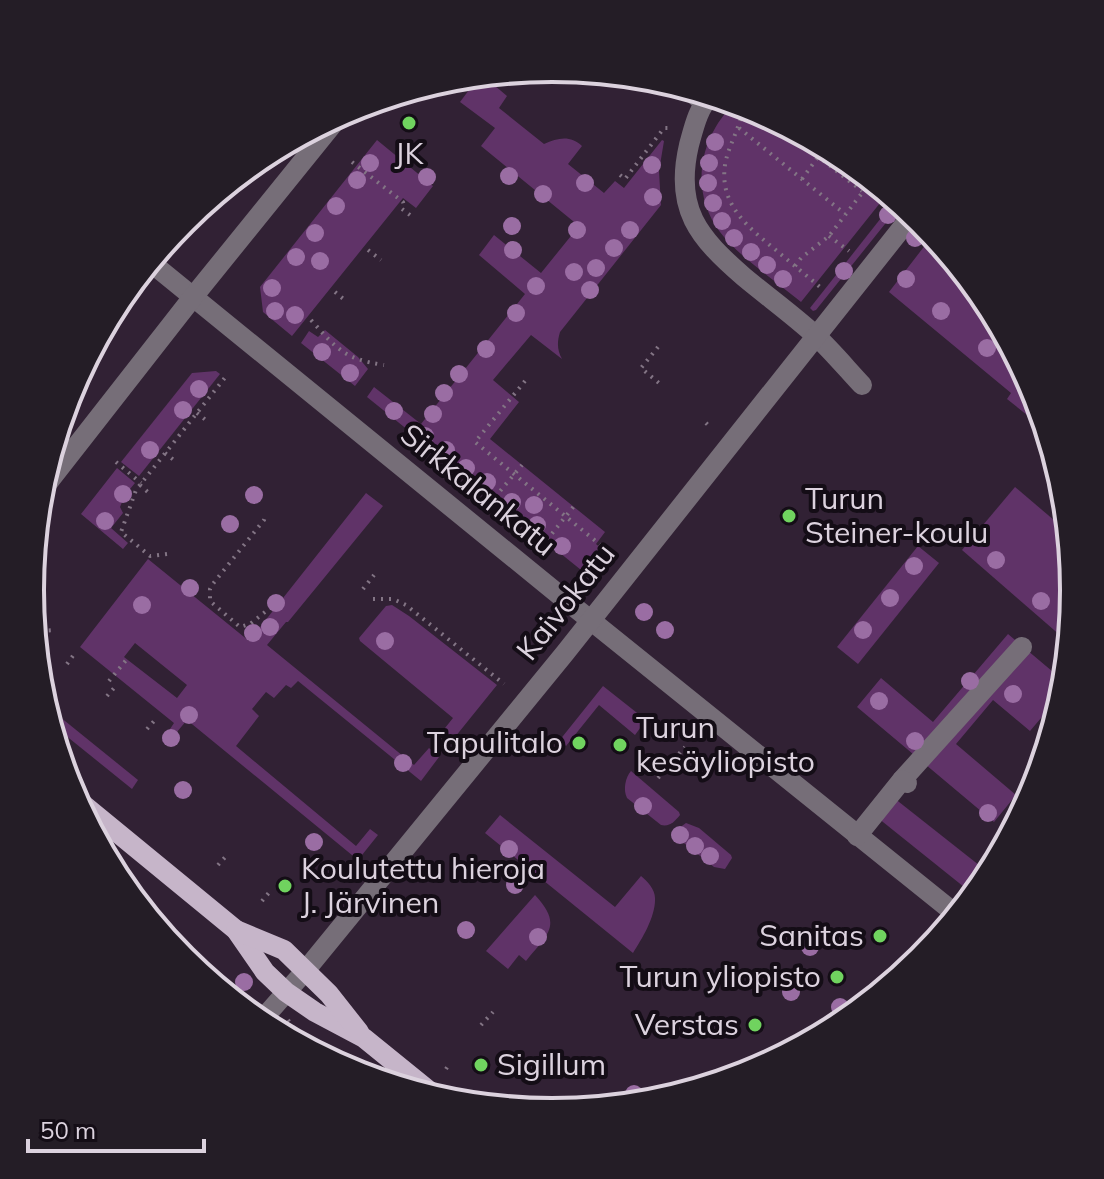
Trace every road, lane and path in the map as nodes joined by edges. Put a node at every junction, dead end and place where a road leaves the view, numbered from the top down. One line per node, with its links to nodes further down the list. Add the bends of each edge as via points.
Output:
1 (704, 105): 26 (street, via 685,170 691,215 712,249)
2 (741, 118): 4 (path)
3 (672, 128): 9 (path, via 664,128 625,179)
4 (739, 128): 10 (path); 19 (path, via 726,163 731,203 743,222)
5 (323, 136): 23 (street)
6 (818, 157): 10 (path)
7 (820, 158): 11 (path)
8 (352, 162): 13 (path, via 403,202)
9 (620, 175)
10 (802, 179): 12 (path)
11 (863, 191): 12 (path)
12 (845, 214): 15 (path)
13 (414, 218)
14 (905, 224): 26 (street, Kaivokatu)
15 (829, 236): 17 (path); 19 (path)
16 (368, 250): 18 (path)
17 (849, 251)
18 (381, 260)
19 (795, 266): 21 (path)
20 (158, 269): 23 (street, Sirkkalankatu)
21 (820, 287)
22 (335, 292): 24 (path)
23 (193, 297): 39 (street); 56 (street, Sirkkalankatu)
24 (347, 302)
25 (311, 320): 28 (path, via 347,355)
26 (816, 336): 32 (street); 56 (street, Kaivokatu)
27 (658, 347): 31 (path, via 641,368)
28 (384, 365)
29 (227, 375): 33 (path)
30 (525, 381): 40 (path, via 475,442)
31 (659, 383)
32 (862, 385)
33 (197, 413): 34 (path); 35 (path)
34 (207, 421)
35 (165, 453): 36 (path); 41 (path)
36 (175, 461)
37 (116, 462): 41 (path)
38 (522, 465): 40 (path)
39 (59, 469)
40 (514, 474): 43 (path); 46 (path)
41 (140, 484): 42 (path); 49 (path, via 121,532 150,556)
42 (150, 494)
43 (490, 503)
44 (574, 506): 46 (path)
45 (266, 514): 54 (path, via 212,585 210,598 240,627)
46 (566, 516): 47 (path); 48 (path)
47 (542, 546)
48 (609, 552)
49 (167, 554)
50 (374, 575): 51 (path)
51 (363, 589)
52 (373, 599): 55 (path, via 393,599)
53 (423, 606): 55 (path)
54 (265, 612)
55 (417, 614): 62 (path)
56 (590, 620): 74 (street, Sirkkalankatu); 81 (street, Kaivokatu)
57 (56, 630): 58 (path)
58 (46, 631)
59 (473, 647): 62 (path)
60 (1022, 647): 74 (street, via 914,760 905,781)
61 (75, 653): 64 (path)
62 (467, 654): 66 (path)
63 (127, 659): 65 (path)
64 (67, 664)
65 (109, 681)
66 (504, 684)
67 (115, 687): 68 (path)
68 (107, 696)
69 (155, 720): 70 (path)
70 (147, 729)
71 (685, 747): 72 (path)
72 (658, 778)
73 (97, 816): 80 (main road)
74 (857, 836): 79 (street, Sirkkalankatu)
75 (228, 854): 76 (path)
76 (218, 865)
77 (272, 889): 78 (path)
78 (262, 901)
79 (948, 908)
80 (236, 930): 81 (main road, via 284,950); 82 (main road)
81 (305, 971): 82 (street, Kaivokatu); 88 (main road)
82 (286, 992): 83 (street, Kaivokatu); 88 (main road)
83 (269, 1011)
84 (493, 1012): 87 (path)
85 (285, 1015): 86 (path)
86 (292, 1025)
87 (481, 1025)
88 (364, 1038): 89 (main road)
89 (413, 1078)

